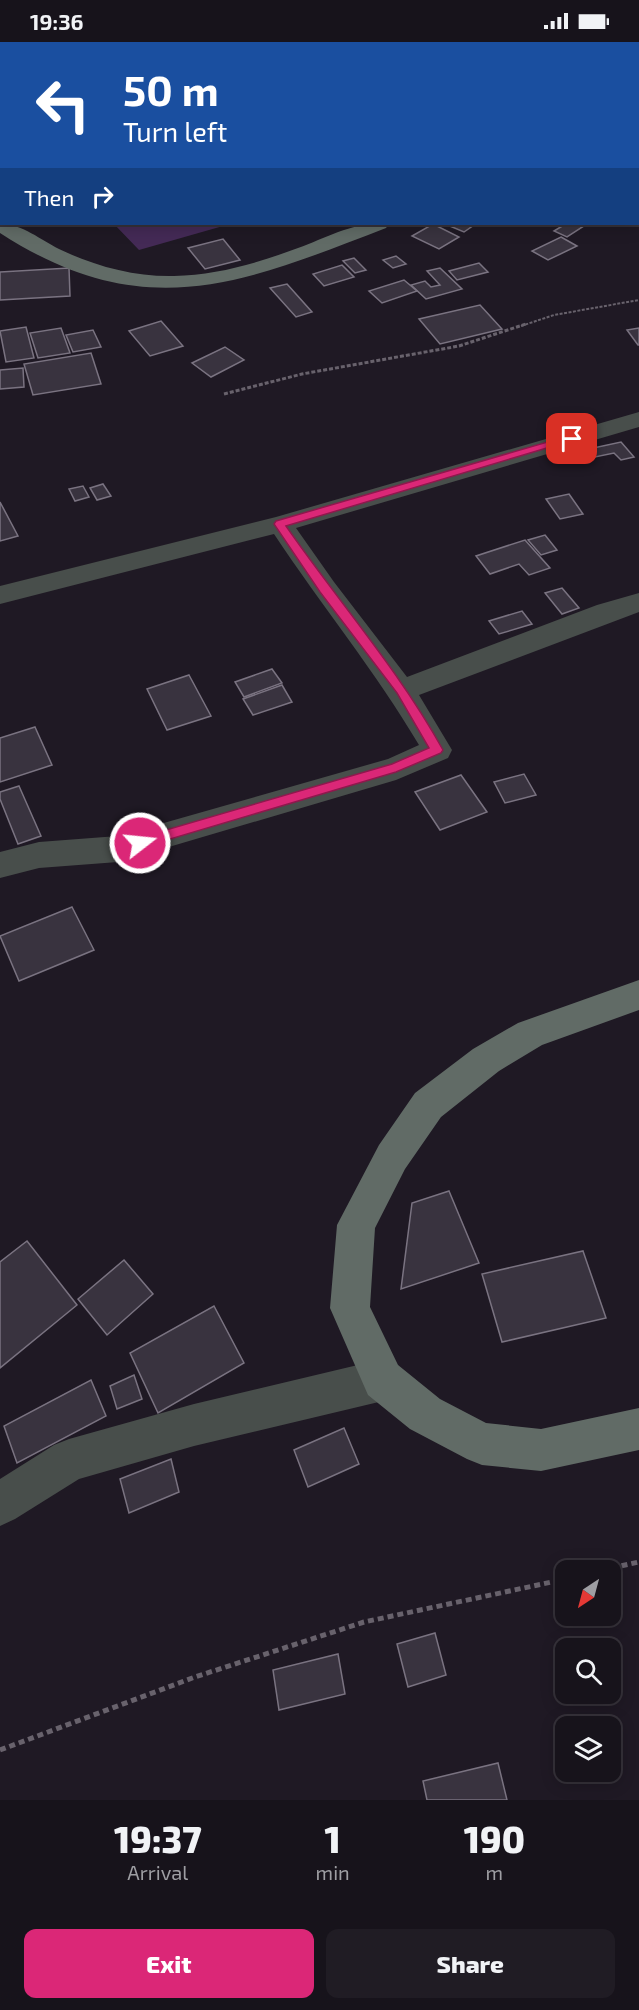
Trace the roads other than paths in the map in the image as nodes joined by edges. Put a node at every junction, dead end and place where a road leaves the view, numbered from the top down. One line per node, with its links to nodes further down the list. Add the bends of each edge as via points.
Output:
1 (1, 225): 2 (main road, via 32,246 74,265 110,276 157,282 232,276)
2 (376, 225)
3 (639, 419): 4 (street)
4 (280, 524): 5 (street); 7 (street)
5 (0, 595)
6 (639, 602): 7 (street)
7 (401, 690): 8 (street, via 437,750 396,768 118,849 39,855)
8 (0, 865)
9 (639, 995): 10 (main road, via 530,1034 486,1060 428,1105 392,1157 356,1225 350,1308)
10 (383, 1380): 11 (main road, via 425,1414 482,1444 541,1450); 12 (street, via 194,1425 69,1460)
11 (639, 1429)
12 (0, 1504)

